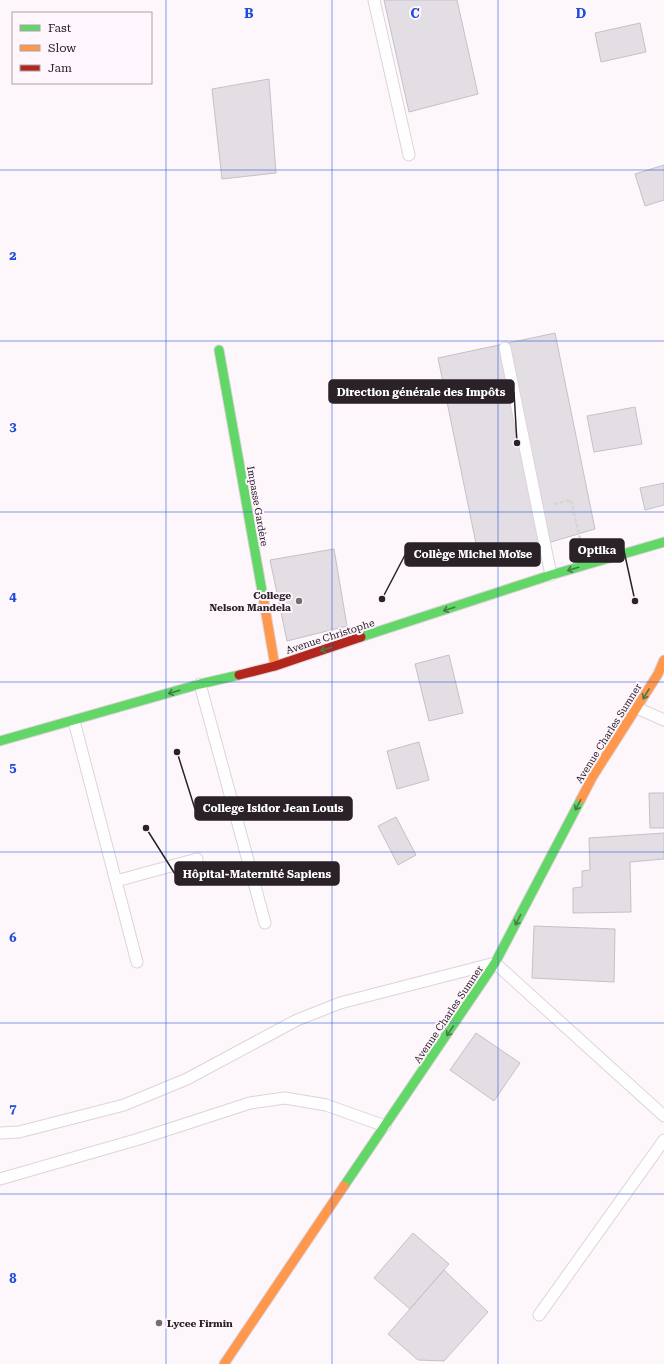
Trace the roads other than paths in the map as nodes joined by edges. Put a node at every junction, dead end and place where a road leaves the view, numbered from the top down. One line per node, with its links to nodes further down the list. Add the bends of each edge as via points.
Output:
1 (374, 0): 2 (lane)
2 (409, 155)
3 (505, 348): 6 (lane)
4 (219, 350): 8 (street, Impasse Gardère)
5 (664, 542): 6 (street, Avenue Christophe, one-way to 6)
6 (551, 576): 8 (street, Avenue Christophe, one-way to 8)
7 (664, 660): 9 (street, Avenue Charles Sumner)
8 (275, 666): 10 (street, Avenue Christophe)
9 (661, 673): 11 (street, Avenue Charles Sumner, one-way to 11)
10 (200, 684): 13 (street, Avenue Christophe, one-way to 13); 17 (lane)
11 (637, 708): 12 (lane); 19 (street, Avenue Charles Sumner, one-way to 19, via 593,776)
12 (664, 720)
13 (74, 721): 14 (street, Avenue Christophe); 16 (lane)
14 (0, 741)
15 (197, 860): 16 (lane)
16 (116, 881): 18 (lane)
17 (265, 923)
18 (137, 962)
19 (496, 963): 20 (lane); 21 (street, Avenue Charles Sumner, one-way to 21); 22 (lane, via 340,1003 311,1014 187,1079 124,1105 18,1132)
20 (664, 1116)
21 (385, 1126): 24 (lane, via 326,1105 286,1098 250,1103 139,1139); 26 (street, Avenue Charles Sumner)
22 (0, 1133)
23 (664, 1140): 25 (lane)
24 (0, 1179)
25 (539, 1315)
26 (224, 1364)

